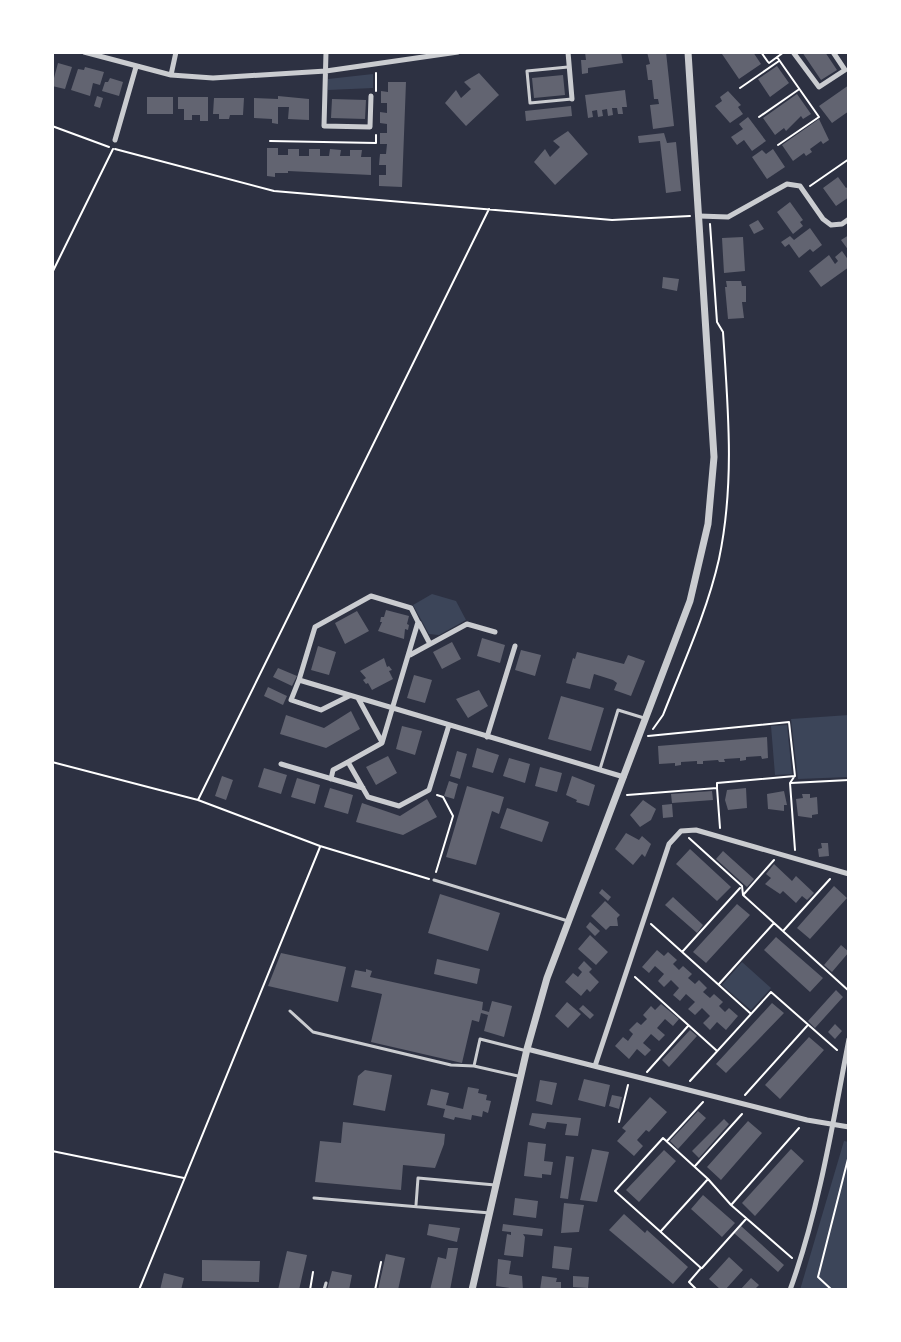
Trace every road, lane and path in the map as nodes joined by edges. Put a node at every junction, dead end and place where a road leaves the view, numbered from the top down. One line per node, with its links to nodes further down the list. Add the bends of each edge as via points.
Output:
1 (84, 52): 14 (street)
2 (176, 52): 17 (street)
3 (326, 52): 16 (street)
4 (458, 52): 12 (street)
5 (568, 52): 15 (street)
6 (688, 52): 30 (street)
7 (761, 52): 13 (path)
8 (784, 52): 11 (path)
9 (793, 52): 10 (street, via 819,87 845,70)
10 (833, 52)
11 (778, 59): 13 (path); 19 (path)
12 (376, 63): 16 (street); 20 (path)
13 (770, 65): 18 (path)
14 (136, 67): 17 (street); 24 (street)
15 (569, 67): 21 (street); 21 (lane, via 527,71 529,93 530,103)
16 (326, 71): 17 (street, via 213,78); 20 (street, via 324,126 370,127)
17 (171, 75)
18 (740, 88)
19 (799, 89): 22 (path); 25 (path, via 819,117)
20 (374, 96)
21 (572, 99)
22 (759, 117)
23 (52, 126): 26 (path)
24 (115, 140): 26 (path)
25 (778, 145)
26 (113, 149): 29 (path, via 274,191); 33 (path)
27 (849, 159): 28 (path)
28 (803, 191): 31 (street, via 787,184 728,217); 32 (street, via 831,225)
29 (489, 209): 30 (path, via 612,220); 62 (path)
30 (699, 216): 31 (street); 44 (street, via 713,412 712,496 690,601)
31 (710, 216): 34 (path, via 717,322)
32 (849, 219)
33 (52, 273)
34 (723, 332)
35 (418, 622): 37 (street); 39 (street); 40 (street, via 411,608 371,596 315,627)
36 (495, 632): 37 (street, via 467,624)
37 (430, 644): 39 (street)
38 (515, 646): 46 (street)
39 (409, 655): 43 (street)
40 (299, 680): 41 (street); 41 (street, via 291,700 321,710)
41 (349, 696): 42 (street)
42 (358, 698): 43 (street); 48 (street)
43 (393, 709): 45 (street); 48 (street)
44 (646, 719): 47 (street); 52 (lane, via 618,710)
45 (449, 725): 46 (street); 60 (street)
46 (487, 737): 52 (street)
47 (639, 737): 53 (path, via 789,722); 54 (street)
48 (382, 743): 50 (street)
49 (52, 762): 62 (path)
50 (348, 762): 55 (street, via 333,770); 58 (street)
51 (281, 764): 55 (street)
52 (600, 769): 54 (street)
53 (795, 776): 57 (path); 59 (path, via 717,783)
54 (625, 777): 74 (street)
55 (331, 779): 58 (street)
56 (849, 780): 57 (path)
57 (790, 783): 67 (path)
58 (363, 788): 60 (street, via 368,797 399,806)
59 (717, 788): 61 (path); 64 (path)
60 (429, 790): 70 (path, via 443,797 453,816)
61 (626, 795)
62 (198, 800): 65 (path)
63 (681, 831): 64 (street); 71 (path); 73 (street, via 669,844)
64 (720, 837): 66 (street)
65 (320, 846): 70 (path); 106 (path)
66 (780, 854): 67 (street); 72 (path)
67 (796, 859): 68 (street)
68 (838, 871): 69 (street); 76 (path)
69 (849, 874)
70 (434, 880): 74 (lane)
71 (742, 886): 72 (path); 77 (path)
72 (743, 895): 75 (path)
73 (644, 918): 77 (path); 78 (street)
74 (569, 921): 86 (street)
75 (774, 923): 76 (path); 79 (path)
76 (783, 931): 80 (path)
77 (682, 952): 79 (path)
78 (627, 969): 83 (path); 90 (street)
79 (718, 985): 82 (path)
80 (849, 991)
81 (290, 1011): 89 (lane, via 313,1032)
82 (751, 1014): 84 (path, via 771,992); 87 (path)
83 (689, 1025): 87 (path); 93 (path)
84 (808, 1025): 88 (path); 96 (path)
85 (849, 1039): 88 (street)
86 (527, 1050): 89 (lane, via 480,1039); 90 (street); 92 (street)
87 (717, 1051): 94 (path)
88 (845, 1057): 100 (street)
89 (474, 1066): 92 (lane)
90 (595, 1066): 91 (street)
91 (630, 1075): 93 (street); 99 (path)
92 (521, 1077): 108 (street)
93 (642, 1078): 94 (street)
94 (684, 1088): 95 (street)
95 (709, 1095): 96 (street); 102 (path)
96 (739, 1102): 97 (street)
97 (750, 1105): 98 (street); 105 (path)
98 (807, 1120): 100 (street); 110 (path)
99 (619, 1122)
100 (832, 1124): 101 (street); 116 (street)
101 (849, 1127)
102 (667, 1141): 105 (path); 114 (path, via 663,1138 615,1191)
103 (52, 1151): 106 (path)
104 (849, 1155): 127 (path, via 818,1277)
105 (695, 1167): 107 (path)
106 (185, 1178): 120 (path)
107 (708, 1179): 110 (path); 114 (path)
108 (495, 1185): 111 (lane, via 418,1178); 112 (street)
109 (314, 1198): 111 (lane)
110 (731, 1205): 113 (path)
111 (416, 1207): 112 (lane)
112 (490, 1213): 124 (street)
113 (746, 1219): 116 (path); 117 (path)
114 (660, 1232): 117 (path)
115 (381, 1262): 123 (path)
116 (799, 1264): 126 (street)
117 (701, 1268): 125 (path, via 689,1282)
118 (313, 1272): 121 (path)
119 (326, 1283): 122 (lane)
120 (139, 1290)
121 (310, 1290)
122 (324, 1290)
123 (375, 1290)
124 (472, 1290)
125 (697, 1290)
126 (790, 1290)
127 (832, 1290)

